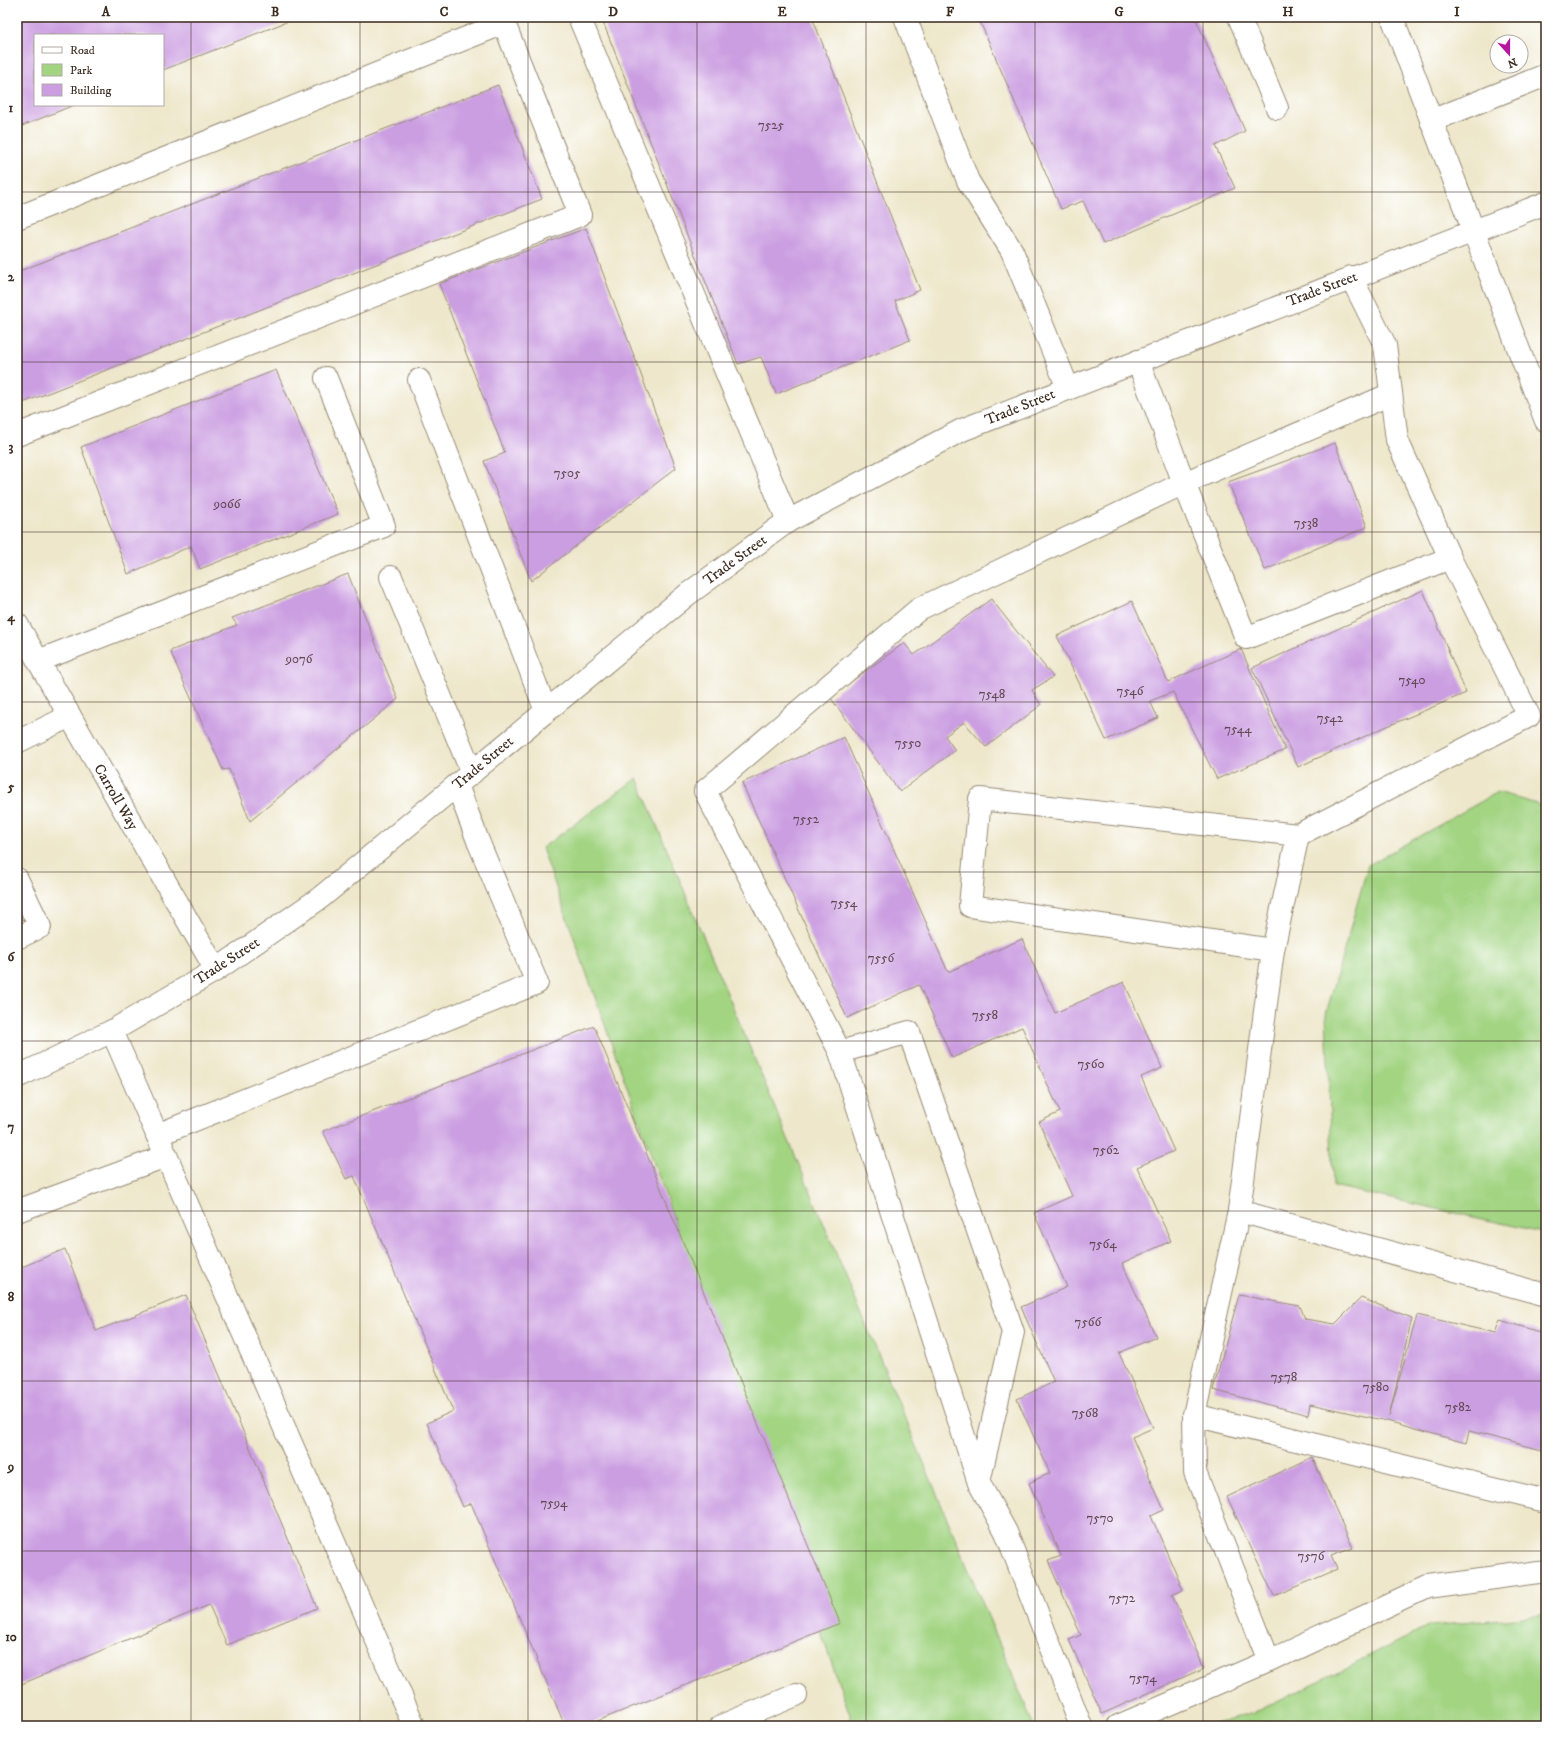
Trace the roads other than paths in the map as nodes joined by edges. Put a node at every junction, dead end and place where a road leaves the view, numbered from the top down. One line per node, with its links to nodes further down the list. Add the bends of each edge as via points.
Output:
1 (579, 17): 21 (street)
2 (905, 17): 16 (street, via 968,181 1012,251)
3 (1239, 17): 7 (street)
4 (1392, 17): 8 (street)
5 (503, 20): 10 (street); 19 (street, via 580,215)
6 (1546, 75): 8 (street)
7 (1277, 108)
8 (1431, 121): 11 (street)
9 (1546, 203): 11 (street, Trade Street)
10 (17, 218)
11 (1473, 231): 12 (street, Trade Street); 18 (street)
12 (1351, 278): 13 (street, Trade Street); 17 (street, via 1385,345)
13 (1138, 361): 16 (street, Trade Street); 20 (street)
14 (326, 378): 25 (street, via 384,526)
15 (419, 380): 26 (street)
16 (1068, 388): 21 (street, Trade Street, via 962,430)
17 (1391, 394): 20 (street); 22 (street, via 1397,440)
18 (1546, 421)
19 (17, 435)
20 (1184, 483): 22 (street, via 1246,638); 36 (street, via 919,609 705,791)
21 (788, 521): 26 (street, Trade Street, via 688,594)
22 (1450, 558): 30 (street, via 1529,716)
23 (391, 577): 29 (street)
24 (17, 624): 25 (street, Carroll Way)
25 (38, 661): 27 (street, Carroll Way)
26 (546, 711): 29 (street, Trade Street)
27 (70, 716): 28 (street); 34 (street, Carroll Way)
28 (17, 742)
29 (464, 779): 34 (street, Trade Street, via 320,898); 38 (street, via 478,841 537,983)
30 (1298, 835): 33 (street); 33 (street, via 980,799 970,906)
31 (17, 879): 32 (street, via 40,927)
32 (17, 938)
33 (1273, 950): 40 (street)
34 (216, 970): 35 (street, Trade Street)
35 (112, 1031): 37 (street, Trade Street); 38 (street)
36 (840, 1052): 44 (street); 44 (street, via 909,1032 1013,1332)
37 (17, 1077)
38 (157, 1135): 39 (street)
39 (166, 1156): 41 (street); 49 (street)
40 (1239, 1210): 42 (street); 43 (street)
41 (17, 1211)
42 (1546, 1295)
43 (1194, 1415): 45 (street); 47 (street, via 1195,1472)
44 (979, 1483): 51 (street, via 1006,1532)
45 (1546, 1501)
46 (1546, 1570): 47 (street, via 1428,1586)
47 (1269, 1661): 52 (street)
48 (796, 1695): 50 (street)
49 (414, 1726)
50 (721, 1726)
51 (1082, 1726)
52 (1118, 1726)

